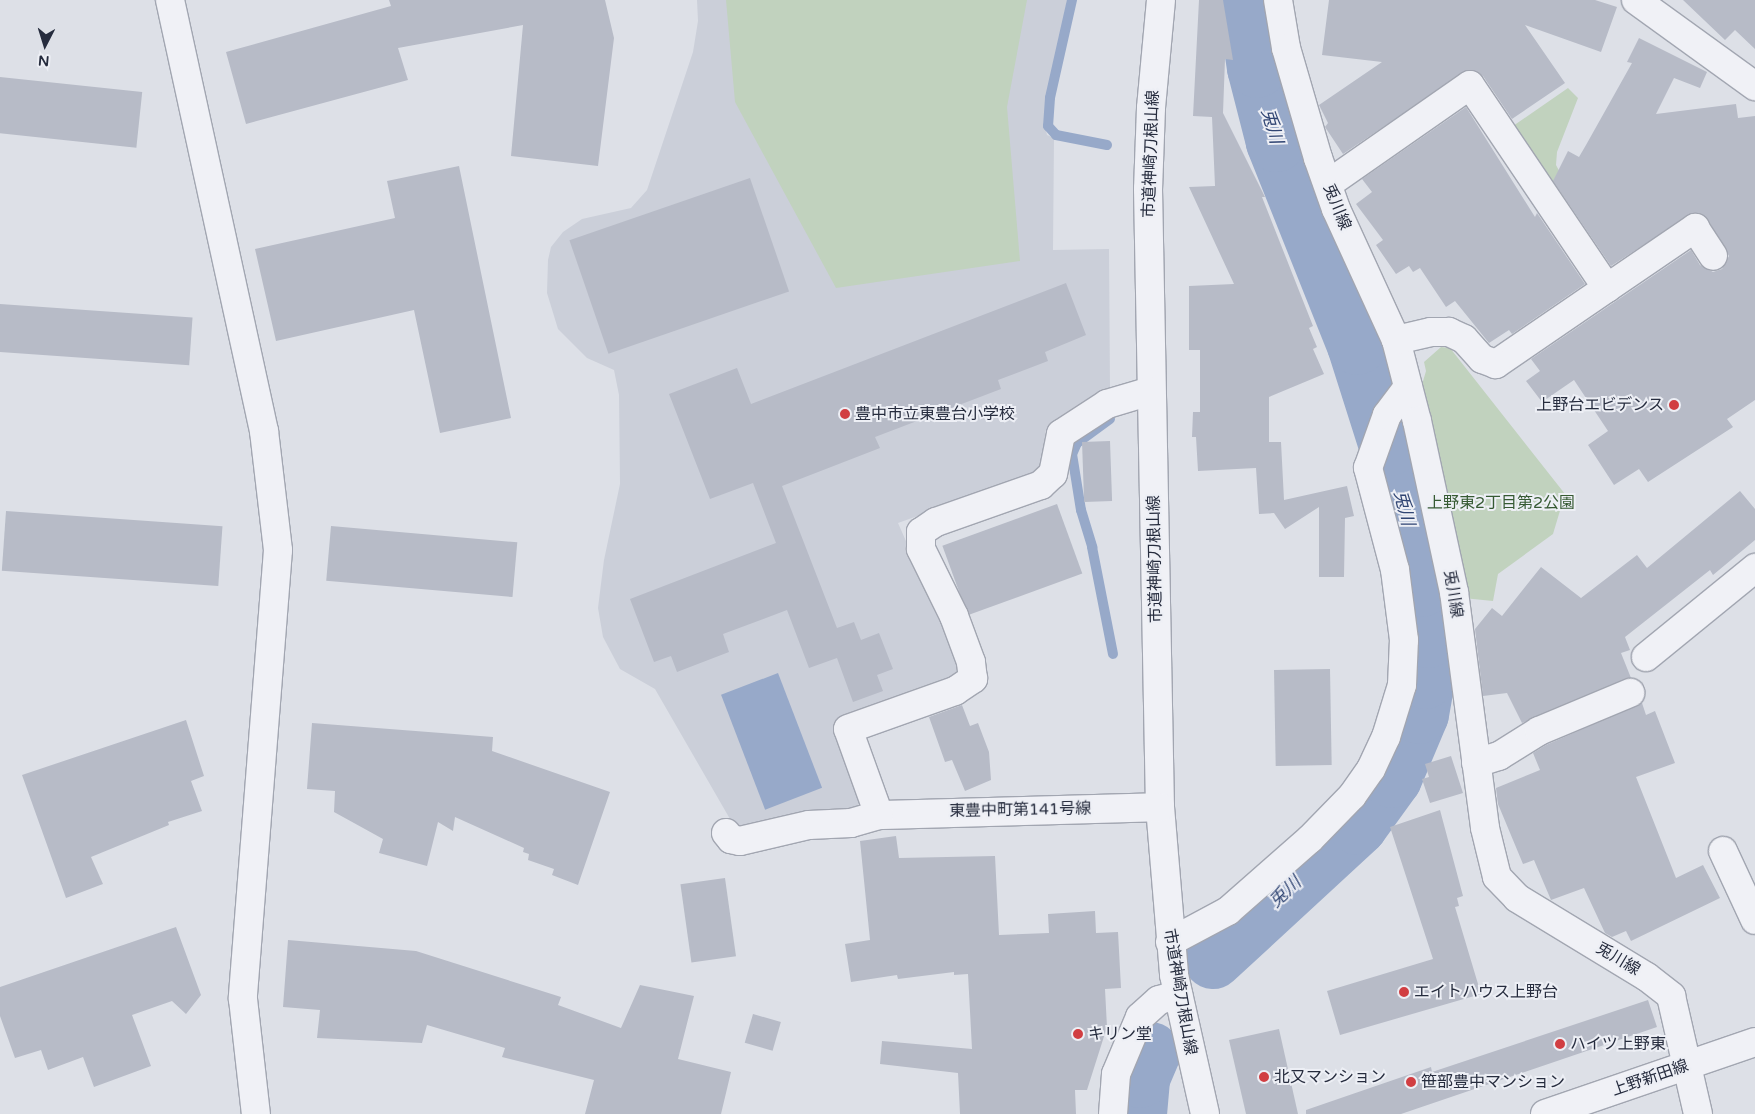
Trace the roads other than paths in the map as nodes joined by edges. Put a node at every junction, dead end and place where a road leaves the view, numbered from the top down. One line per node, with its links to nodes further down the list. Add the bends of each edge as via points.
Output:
1 (170, 0): 25 (street, via 264,431 278,550 243,999)
2 (1161, 0): 11 (street, 市道神崎刀根山線, via 1151,108 1148,189)
3 (1278, 0): 6 (street, 兎川線, via 1290,66)
4 (1651, 5): 5 (street)
5 (1755, 86)
6 (1328, 184): 8 (street, via 1470,85); 9 (street, 兎川線)
7 (1713, 256): 8 (street, via 1695,228)
8 (1606, 288): 9 (street, via 1496,364 1482,359 1464,339 1449,332 1432,332)
9 (1396, 340): 10 (street, 兎川線)
10 (1408, 387): 15 (street, 兎川線, via 1452,579); 21 (street, via 1387,415 1369,460 1369,476 1398,590 1404,640 1402,684 1386,737 1360,784 1310,839 1228,911)
11 (1152, 392): 16 (street, 市道神崎刀根山線); 17 (street, via 1108,404 1062,434 1053,474 1042,485 936,522 921,532 921,549 954,616 971,662 973,679 954,691 848,729)
12 (1755, 568): 13 (street)
13 (1646, 657)
14 (1630, 693): 15 (street, via 1544,728 1499,756)
15 (1476, 763): 24 (street, 兎川線, via 1488,849 1500,883 1517,898 1667,991 1675,1007)
16 (1160, 807): 17 (street, 東豊中町第141号線); 21 (street, 市道神崎刀根山線)
17 (879, 815): 18 (street, 東豊中町第141号線, via 851,823 810,825 740,841)
18 (726, 834)
19 (1723, 851): 20 (street)
20 (1755, 920)
21 (1170, 942): 22 (street, 市道神崎刀根山線)
22 (1178, 995): 26 (street, via 1159,1000 1140,1017 1116,1074); 27 (street, 市道神崎刀根山線)
23 (1755, 1042): 24 (street, 上野新田線)
24 (1686, 1065): 28 (street, 上野新田線); 29 (street, 兎川線)
25 (256, 1114)
26 (1113, 1114)
27 (1205, 1114)
28 (1545, 1114)
29 (1698, 1114)

